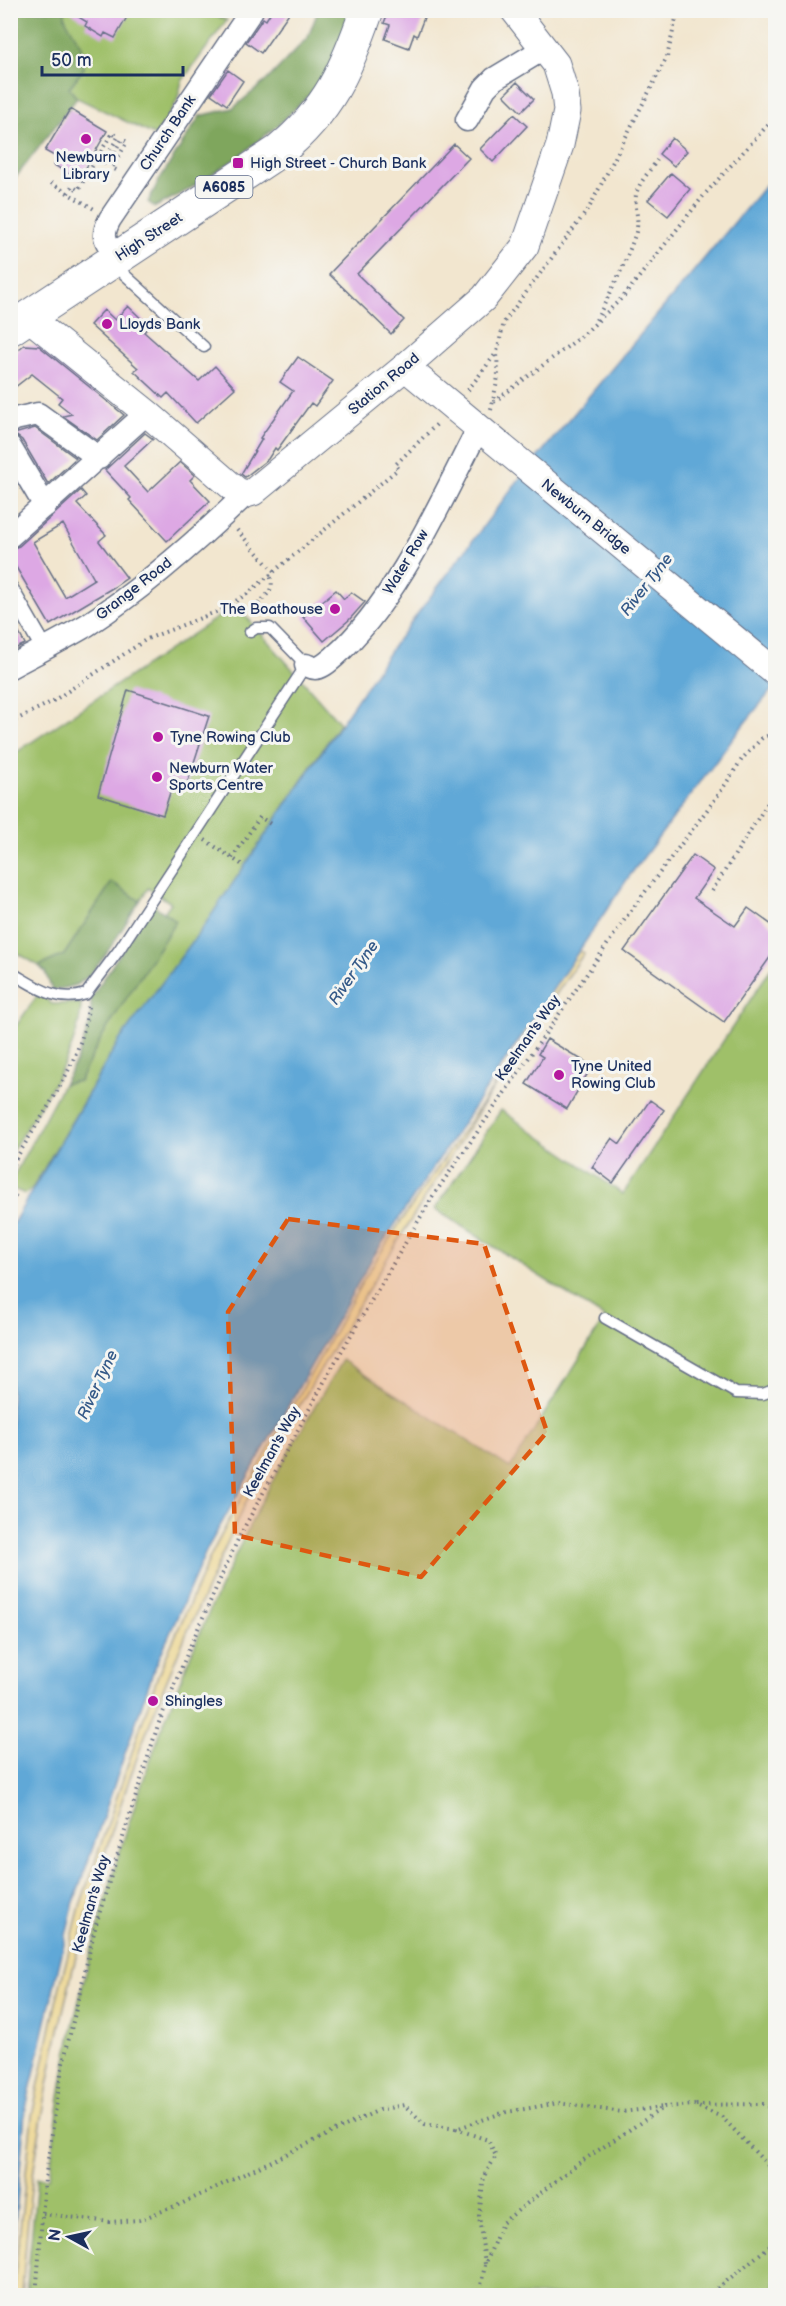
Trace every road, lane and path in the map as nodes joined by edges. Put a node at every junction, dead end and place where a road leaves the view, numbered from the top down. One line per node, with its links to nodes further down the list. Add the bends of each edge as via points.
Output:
1 (252, 10): 13 (street, Church Bank, via 104,229)
2 (367, 10): 13 (main road, High Street / A6085, via 335,87 300,134)
3 (514, 10): 5 (street, Station Road)
4 (678, 10): 17 (path, via 667,57 589,208 504,322)
5 (545, 48): 7 (street, via 494,79); 18 (street, Station Road, via 562,78 567,111 560,145 525,246 484,298)
6 (776, 116): 15 (path, via 705,194 635,285)
7 (467, 120)
8 (657, 159): 15 (path, via 638,190 635,233)
9 (123, 163): 11 (path, via 118,171 112,168 127,142 122,139 107,165 103,162 118,137 112,133 78,190 72,186)
10 (51, 183): 11 (path)
11 (68, 193): 12 (path)
12 (103, 214)
13 (114, 260): 14 (main road, High Street / A6085); 16 (lane)
14 (20, 323): 21 (street)
15 (594, 324): 19 (path)
16 (204, 347)
17 (497, 352): 19 (path); 20 (path)
18 (405, 367): 20 (street, Newburn Bridge); 26 (street, Station Road, via 254,492)
19 (494, 402): 23 (path)
20 (454, 408): 23 (street, Newburn Bridge); 30 (path, via 395,465 398,469)
21 (147, 412): 25 (street); 26 (street)
22 (10, 422): 25 (street, via 38,414)
23 (478, 429): 35 (street, Water Row, via 421,539 388,592 350,643 325,664 315,668); 37 (street, Newburn Bridge)
24 (10, 447): 27 (street)
25 (99, 458): 27 (street)
26 (246, 494): 28 (street, Grange Road)
27 (45, 506): 29 (street)
28 (224, 515): 30 (path); 34 (street, Grange Road, via 134,593 86,626)
29 (10, 536)
30 (272, 574): 33 (path, via 272,589 255,611); 40 (path, via 221,610 147,639 53,701)
31 (10, 589): 34 (street)
32 (250, 632): 33 (lane, via 270,628)
33 (277, 633): 35 (lane)
34 (44, 648): 36 (street, Grange Road)
35 (306, 665): 44 (lane)
36 (10, 667)
37 (776, 673)
38 (776, 693): 39 (path)
39 (776, 710)
40 (10, 723)
41 (776, 733): 60 (path, Keelman's Way, via 762,738 742,759 627,916 434,1196 334,1364 239,1537 158,1725 96,1924 62,2068)
42 (776, 790): 47 (path)
43 (272, 825): 45 (path, via 260,817)
44 (195, 834): 45 (path); 49 (lane)
45 (232, 858): 46 (path)
46 (244, 866)
47 (712, 891)
48 (11, 974): 49 (lane, via 55,996)
49 (86, 994): 50 (path, via 87,1014 74,1059)
50 (10, 1169)
51 (10, 1193): 52 (path)
52 (18, 1198)
53 (605, 1318): 54 (lane, via 736,1394 763,1394)
54 (776, 1389)
55 (694, 2105): 56 (path); 57 (path, via 763,2104); 59 (path, via 722,2117)
56 (664, 2107): 58 (path, via 622,2112 558,2103 502,2113); 62 (path, via 576,2165 502,2223)
57 (776, 2109)
58 (456, 2129): 60 (path, via 425,2124 404,2105 379,2110 139,2220 110,2222); 62 (path, via 488,2140 496,2156 484,2176 479,2216)
59 (776, 2175)
60 (43, 2214): 63 (path, Keelman's Way)
61 (776, 2241): 65 (path)
62 (485, 2265): 64 (path)
63 (36, 2295)
64 (478, 2295)
65 (708, 2295)

